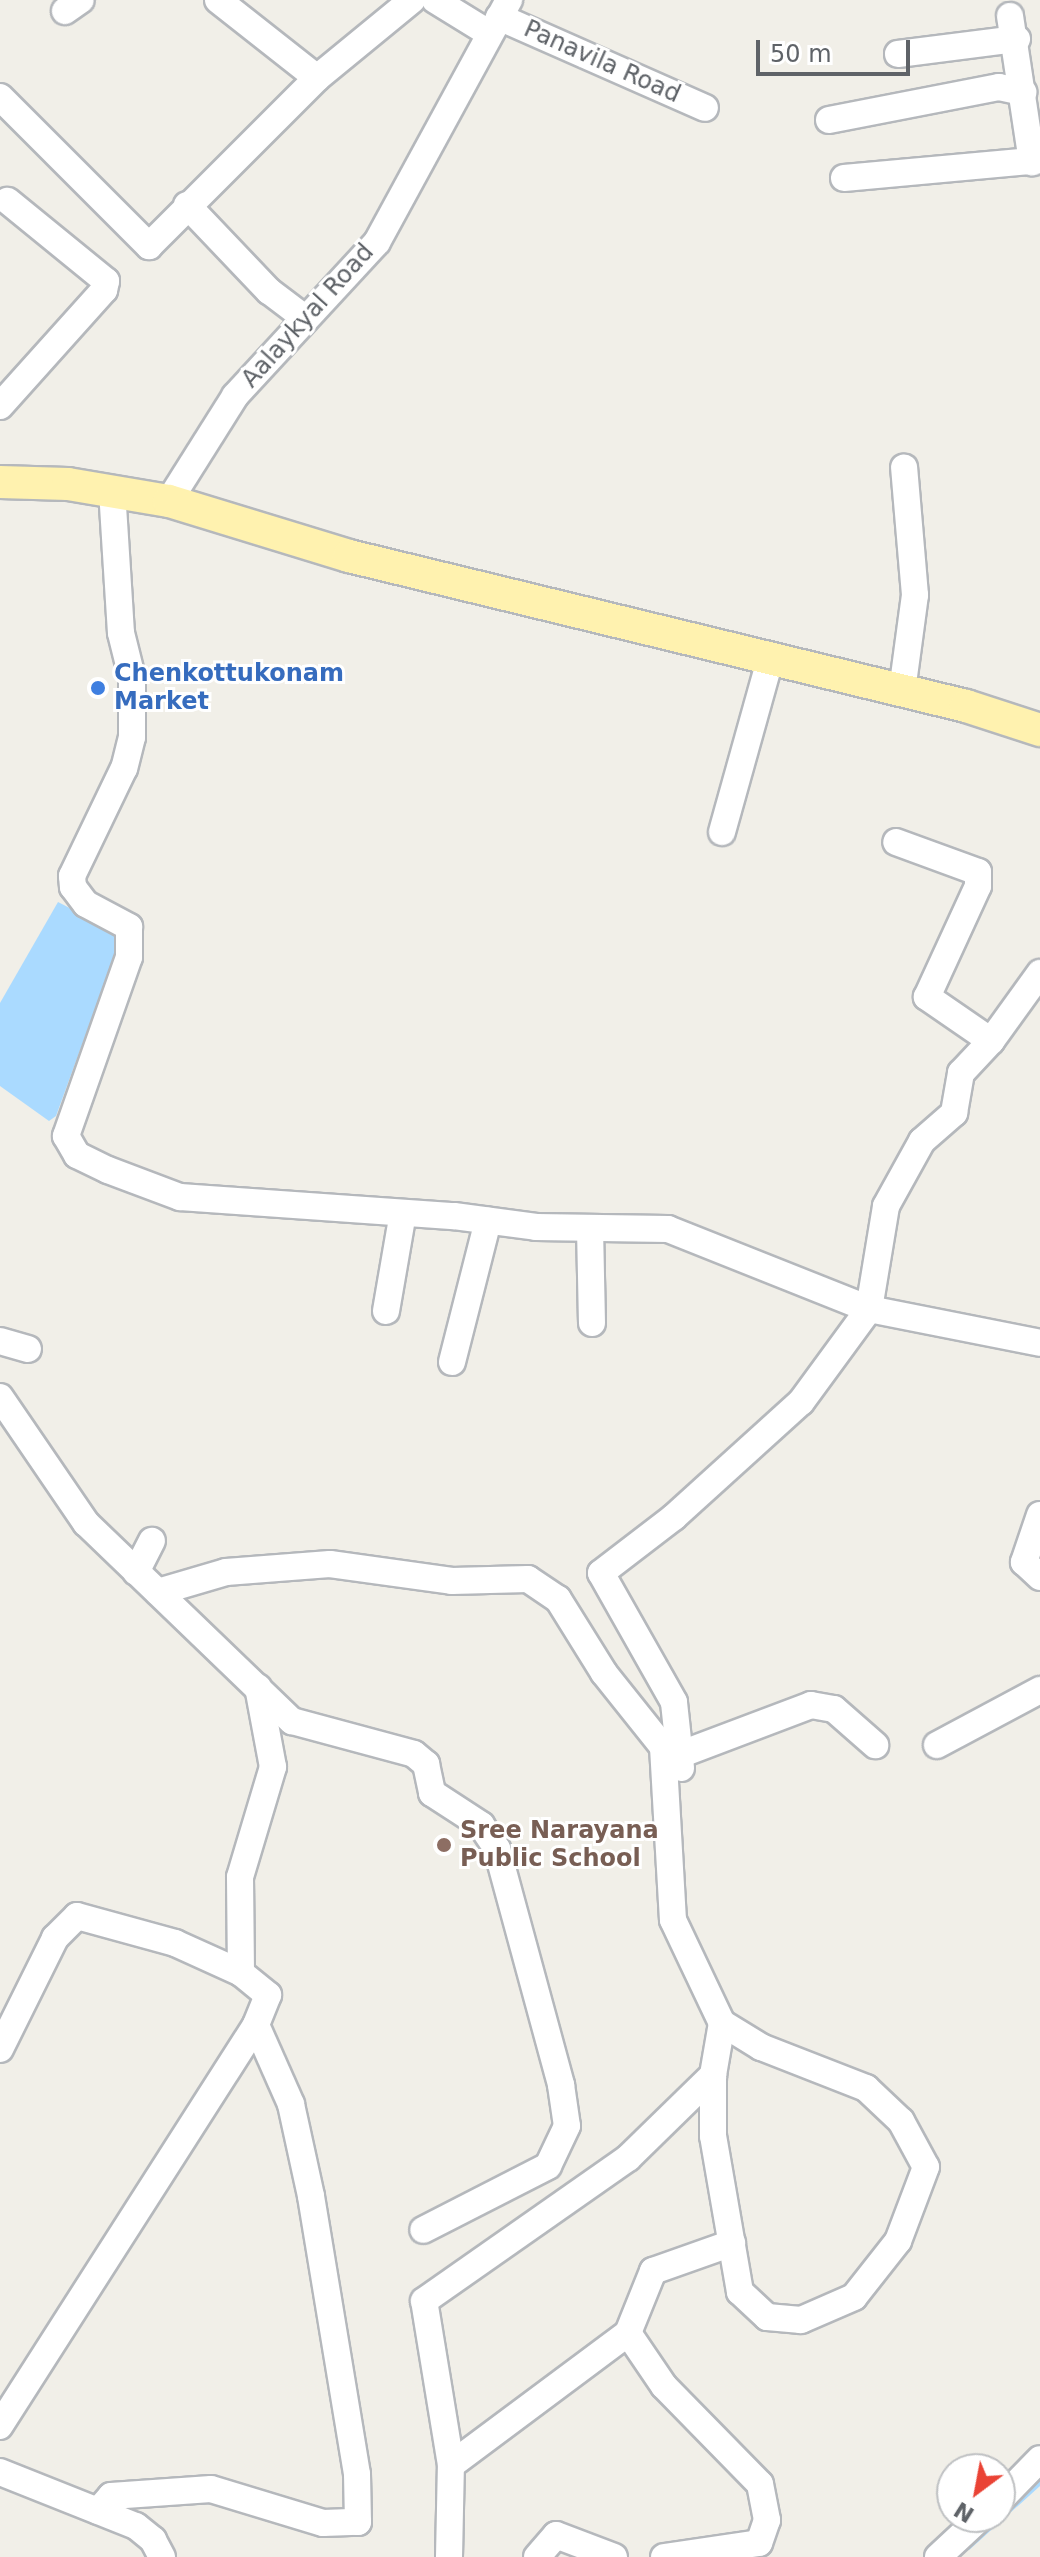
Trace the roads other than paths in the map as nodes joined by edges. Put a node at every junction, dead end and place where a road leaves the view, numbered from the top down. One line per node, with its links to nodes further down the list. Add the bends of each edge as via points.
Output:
1 (218, 0): 6 (street)
2 (412, 0): 6 (street)
3 (435, 0): 4 (street, Panavila Road)
4 (498, 16): 9 (street, Panavila Road); 15 (street, Aalaykyal Road, via 377,242)
5 (898, 54): 7 (street, via 1014,28)
6 (317, 78): 14 (street)
7 (1023, 92): 10 (street, via 999,87); 11 (street)
8 (0, 97): 14 (street, via 149,246)
9 (705, 108)
10 (829, 120)
11 (1036, 161): 12 (street)
12 (844, 178)
13 (8, 201): 16 (street, via 106,281 104,290)
14 (187, 205): 15 (street, via 269,291)
15 (306, 319): 20 (street, Aalaykyal Road, via 235,396)
16 (0, 406)
17 (904, 467): 22 (street, via 915,595)
18 (0, 482): 19 (main road)
19 (112, 490): 20 (main road); 28 (street, via 121,633 132,677 132,737 124,768 72,876 73,887 86,904 129,927 129,957 66,1136 77,1155 180,1197)
20 (169, 501): 21 (main road, via 349,556)
21 (770, 660): 22 (main road); 24 (street)
22 (902, 691): 23 (main road)
23 (1040, 730)
24 (722, 832)
25 (896, 842): 27 (street, via 978,872 974,896 927,997)
26 (1040, 973): 27 (street)
27 (991, 1041): 31 (street, via 961,1073 954,1113 922,1141 886,1206)
28 (403, 1213): 29 (street); 32 (street)
29 (488, 1221): 30 (street); 37 (street)
30 (590, 1228): 31 (street, via 668,1229); 33 (street)
31 (869, 1309): 35 (street); 48 (street, via 801,1402 674,1517 601,1573 674,1702)
32 (386, 1311)
33 (592, 1323)
34 (0, 1341): 36 (street)
35 (1040, 1343)
36 (28, 1349)
37 (452, 1362)
38 (0, 1397): 41 (street, via 86,1523)
39 (1040, 1515): 42 (street, via 1024,1562)
40 (152, 1541): 41 (street)
41 (136, 1572): 43 (street)
42 (1040, 1577)
43 (158, 1592): 44 (street); 51 (street, via 226,1572 330,1564 452,1581 528,1579 545,1587 663,1747 673,1920)
44 (258, 1687): 50 (street, via 273,1767 240,1877); 55 (street, via 292,1721 414,1754 426,1764 432,1793 481,1825 497,1849 561,2085 567,2126 548,2166)
45 (1040, 1690): 47 (street)
46 (875, 1745): 48 (street, via 834,1709 811,1705)
47 (937, 1745)
48 (679, 1755): 49 (street)
49 (684, 1804)
50 (241, 1973): 52 (street, via 268,1995); 53 (street, via 150,1935 77,1916 55,1938)
51 (722, 2023): 54 (street); 56 (street, via 761,2047 866,2088 901,2121 926,2167 898,2241 854,2297 801,2320 767,2317 740,2292)
52 (256, 2025): 58 (street); 63 (street, via 291,2104 311,2196 357,2474 358,2522 323,2523 211,2489 111,2496)
53 (2, 2040)
54 (713, 2075): 56 (street, via 713,2136); 60 (street, via 628,2158 424,2301)
55 (423, 2230)
56 (732, 2243): 57 (street, via 653,2271)
57 (628, 2333): 60 (street); 69 (street, via 664,2386 760,2484 767,2520 759,2543)
58 (0, 2426)
59 (1040, 2459): 62 (street)
60 (451, 2465): 66 (street)
61 (0, 2472): 63 (street)
62 (1016, 2484)
63 (98, 2511): 65 (street, via 136,2526 153,2540)
64 (964, 2533): 70 (street)
65 (162, 2557)
66 (449, 2557)
67 (537, 2557): 68 (street, via 556,2535)
68 (614, 2557)
69 (664, 2557)
70 (938, 2557)

